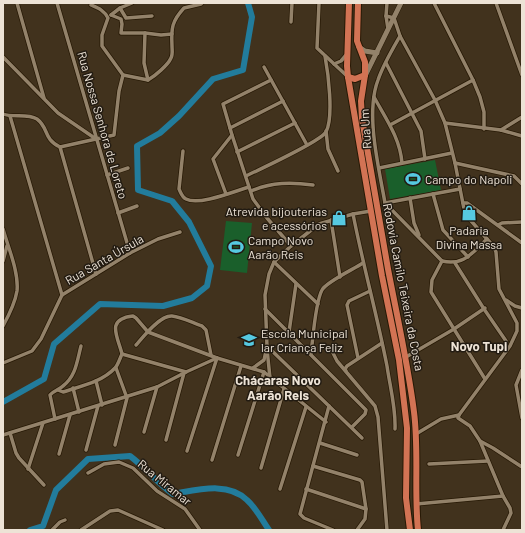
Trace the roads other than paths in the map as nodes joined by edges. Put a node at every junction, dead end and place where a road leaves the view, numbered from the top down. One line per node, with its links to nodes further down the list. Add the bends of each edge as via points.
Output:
1 (17, 3): 40 (street)
2 (57, 3): 56 (street, Rua Nossa Senhora de Loreto)
3 (132, 3): 14 (street)
4 (202, 3): 22 (street, via 184,8 174,20)
5 (292, 3): 19 (street)
6 (319, 3): 27 (street, via 316,48)
7 (349, 3): 26 (highway, Rodovia Camilo Teixeira da Costa)
8 (358, 3): 24 (highway)
9 (387, 3): 17 (street)
10 (401, 3): 18 (street, Rodovia Camilo Teixeira da Costa)
11 (434, 3): 38 (street)
12 (496, 3): 34 (street)
13 (91, 4): 15 (street)
14 (120, 8): 15 (street); 16 (street, via 126,18)
15 (109, 16): 21 (street, via 121,19 121,33); 32 (street, via 102,35 102,46)
16 (152, 16)
17 (386, 16): 18 (street); 20 (street)
18 (394, 18): 20 (street, Rodovia Camilo Teixeira da Costa); 23 (street)
19 (291, 22)
20 (388, 30): 25 (street, Rodovia Camilo Teixeira da Costa)
21 (145, 33): 22 (street); 36 (street, via 144,63)
22 (172, 34): 36 (street, via 172,56 168,63)
23 (400, 36): 30 (street, Rua Um); 41 (street)
24 (359, 47): 25 (street, via 365,51); 33 (highway, via 365,62)
25 (377, 52): 33 (street, Rodovia Camilo Teixeira da Costa)
26 (347, 54): 29 (street); 35 (highway, Rodovia Camilo Teixeira da Costa)
27 (325, 56): 29 (street); 53 (street, via 329,81)
28 (3, 57): 40 (street)
29 (334, 64): 35 (street)
30 (386, 64): 39 (street, Rua Um, via 377,81); 43 (street)
31 (264, 67): 37 (street)
32 (123, 75): 36 (street); 56 (street, via 114,135)
33 (365, 75): 35 (highway, via 355,79); 80 (highway, Rodovia Camilo Teixeira da Costa, via 361,101 362,119)
34 (522, 75)
35 (348, 77): 81 (highway, Rodovia Camilo Teixeira da Costa)
36 (148, 80)
37 (271, 80): 42 (street); 50 (street, via 223,104)
38 (473, 80): 41 (street); 51 (street, via 484,112)
39 (374, 96): 49 (street); 66 (street, Rua Um, via 372,124)
40 (44, 98): 56 (street, via 64,118)
41 (435, 100): 43 (street); 47 (street)
42 (283, 101): 48 (street); 50 (street)
43 (412, 113): 49 (street); 62 (street, via 421,131)
44 (3, 114): 45 (street)
45 (10, 116): 58 (street, via 32,117 37,120 53,144); 105 (street)
46 (522, 117): 52 (street)
47 (445, 122): 51 (street); 61 (street)
48 (295, 123): 57 (street); 60 (street)
49 (390, 125): 64 (street, via 396,135)
50 (230, 128): 54 (street)
51 (484, 129): 52 (street)
52 (501, 130): 55 (street)
53 (326, 131): 57 (street); 67 (street, via 328,149)
54 (232, 135): 60 (street); 74 (street, via 213,159)
55 (522, 136)
56 (96, 139): 58 (street); 68 (street, Rua Nossa Senhora de Loreto)
57 (307, 145): 69 (street)
58 (60, 147): 101 (street)
59 (183, 152): 74 (street, via 179,189 185,198 210,200)
60 (237, 152): 69 (street)
61 (452, 153): 62 (street); 63 (street)
62 (426, 159): 64 (street)
63 (455, 162): 70 (street, via 509,174); 73 (street)
64 (402, 163): 66 (street)
65 (128, 168): 68 (street)
66 (379, 168): 77 (street, Rua Um)
67 (338, 171)
68 (107, 175): 82 (street, Rua Nossa Senhora de Loreto)
69 (246, 176): 72 (street)
70 (522, 184)
71 (313, 185): 72 (street, via 274,183)
72 (250, 189): 74 (street); 93 (street, via 253,199)
73 (460, 189): 75 (street); 78 (street)
74 (226, 194)
75 (433, 194): 76 (street); 95 (street, via 443,230)
76 (410, 198): 77 (street); 89 (street, via 414,223)
77 (385, 202): 89 (street)
78 (463, 203): 86 (street, via 467,203); 90 (street, via 465,214)
79 (137, 206): 82 (street)
80 (378, 210): 81 (street); 124 (highway, Rodovia Camilo Teixeira da Costa)
81 (371, 211): 83 (street); 191 (highway, Rodovia Camilo Teixeira da Costa, via 399,360 408,428 406,498)
82 (118, 212): 94 (street, Rua Nossa Senhora de Loreto)
83 (353, 214): 84 (street); 99 (street)
84 (331, 220): 93 (street, via 319,224); 102 (street)
85 (522, 222): 86 (street)
86 (498, 225): 91 (street)
87 (3, 229): 92 (street)
88 (180, 232): 94 (street, Rua Santa Úrsula, via 158,239)
89 (421, 239): 97 (street)
90 (487, 239): 95 (street); 106 (street, via 496,252 497,281)
91 (522, 243)
92 (8, 245): 96 (street); 111 (street, via 17,290 11,311)
93 (291, 246): 98 (street)
94 (130, 253): 101 (street, Rua Santa Úrsula)
95 (468, 257): 100 (street)
96 (3, 260)
97 (442, 261): 100 (street); 112 (street, via 431,289)
98 (274, 262): 103 (street); 110 (street, via 269,274)
99 (363, 263): 102 (street); 104 (street)
100 (455, 263): 108 (street)
101 (96, 274): 105 (street, Rua Santa Úrsula)
102 (340, 277): 107 (street, via 322,290)
103 (296, 284): 107 (street); 114 (street)
104 (370, 291): 115 (street); 126 (street, via 349,301 347,307)
105 (62, 295): 127 (street, Rua Santa Úrsula, via 32,351)
106 (503, 297): 109 (street, via 514,306); 116 (street, via 518,326 516,335)
107 (318, 304): 122 (street)
108 (484, 308): 112 (street); 116 (street)
109 (522, 308)
110 (265, 309): 114 (street); 119 (street)
111 (3, 326)
112 (454, 329): 124 (street); 136 (street)
113 (148, 332): 118 (street); 121 (street, via 132,316 118,322 114,331); 123 (street); 123 (street, via 163,318 171,316 202,326 206,330)
114 (289, 332): 122 (street)
115 (382, 343): 126 (street); 154 (street, via 396,416)
116 (508, 344): 136 (street)
117 (81, 346): 141 (street, via 74,374)
118 (136, 346)
119 (267, 346): 130 (street, via 264,360); 135 (street); 144 (street)
120 (331, 349): 132 (street, via 334,357)
121 (122, 354): 129 (street); 133 (street)
122 (311, 354): 153 (street, via 366,410)
123 (211, 355): 125 (street)
124 (406, 357): 157 (highway, Rodovia Camilo Teixeira da Costa)
125 (217, 358): 128 (street); 133 (street); 165 (street)
126 (358, 358): 132 (street, via 347,366)
127 (3, 363)
128 (241, 366): 130 (street); 169 (street)
129 (116, 368): 137 (street); 142 (street)
130 (253, 368): 134 (street)
131 (522, 370): 149 (street, via 516,385)
132 (346, 371): 190 (street, via 377,411)
133 (185, 372): 138 (street); 160 (street)
134 (264, 372): 135 (street); 167 (street)
135 (270, 378): 140 (street)
136 (485, 379): 148 (street)
137 (96, 381): 139 (street); 143 (street)
138 (158, 387): 142 (street); 155 (street)
139 (73, 388): 141 (street, via 63,392); 146 (street)
140 (284, 389): 145 (street); 173 (street)
141 (58, 390): 150 (street, via 50,396)
142 (127, 398): 143 (street); 163 (street)
143 (100, 406): 146 (street); 164 (street)
144 (329, 406): 151 (street); 153 (street)
145 (306, 408): 151 (street); 178 (street)
146 (79, 412): 147 (street)
147 (70, 415): 150 (street); 166 (street)
148 (459, 415): 157 (street, via 441,419); 161 (street, via 458,418 470,426)
149 (522, 418)
150 (55, 419): 152 (street)
151 (326, 422): 162 (street)
152 (43, 423): 156 (street); 175 (street)
153 (352, 427): 159 (street)
154 (395, 429)
155 (144, 432)
156 (10, 433): 158 (street); 175 (street, via 16,453)
157 (416, 434): 181 (highway, Rodovia Camilo Teixeira da Costa)
158 (3, 435)
159 (362, 438)
160 (166, 440)
161 (480, 441): 170 (street); 174 (street)
162 (320, 443): 168 (street); 172 (street)
163 (115, 445)
164 (86, 450)
165 (187, 451)
166 (59, 454)
167 (238, 455)
168 (357, 455)
169 (212, 460)
170 (488, 462): 171 (street); 180 (street)
171 (429, 464)
172 (313, 466): 179 (street); 182 (street, via 360,480 364,486)
173 (261, 468)
174 (522, 468)
175 (28, 469): 177 (street)
176 (88, 473): 187 (street, Rua Miramar, via 104,464 119,462 133,468 157,491 185,508)
177 (44, 485)
178 (280, 489)
179 (306, 489): 182 (street); 188 (street, via 301,516)
180 (504, 496): 181 (street); 193 (street, via 511,513)
181 (416, 504): 192 (highway, Rodovia Camilo Teixeira da Costa)
182 (366, 509): 189 (street, via 365,519)
183 (65, 520): 184 (street)
184 (52, 530)
185 (81, 530): 186 (street, via 110,510 118,510)
186 (160, 530)
187 (200, 530)
188 (333, 530)
189 (357, 530)
190 (387, 530)
191 (410, 530)
192 (418, 530)
193 (504, 530)

